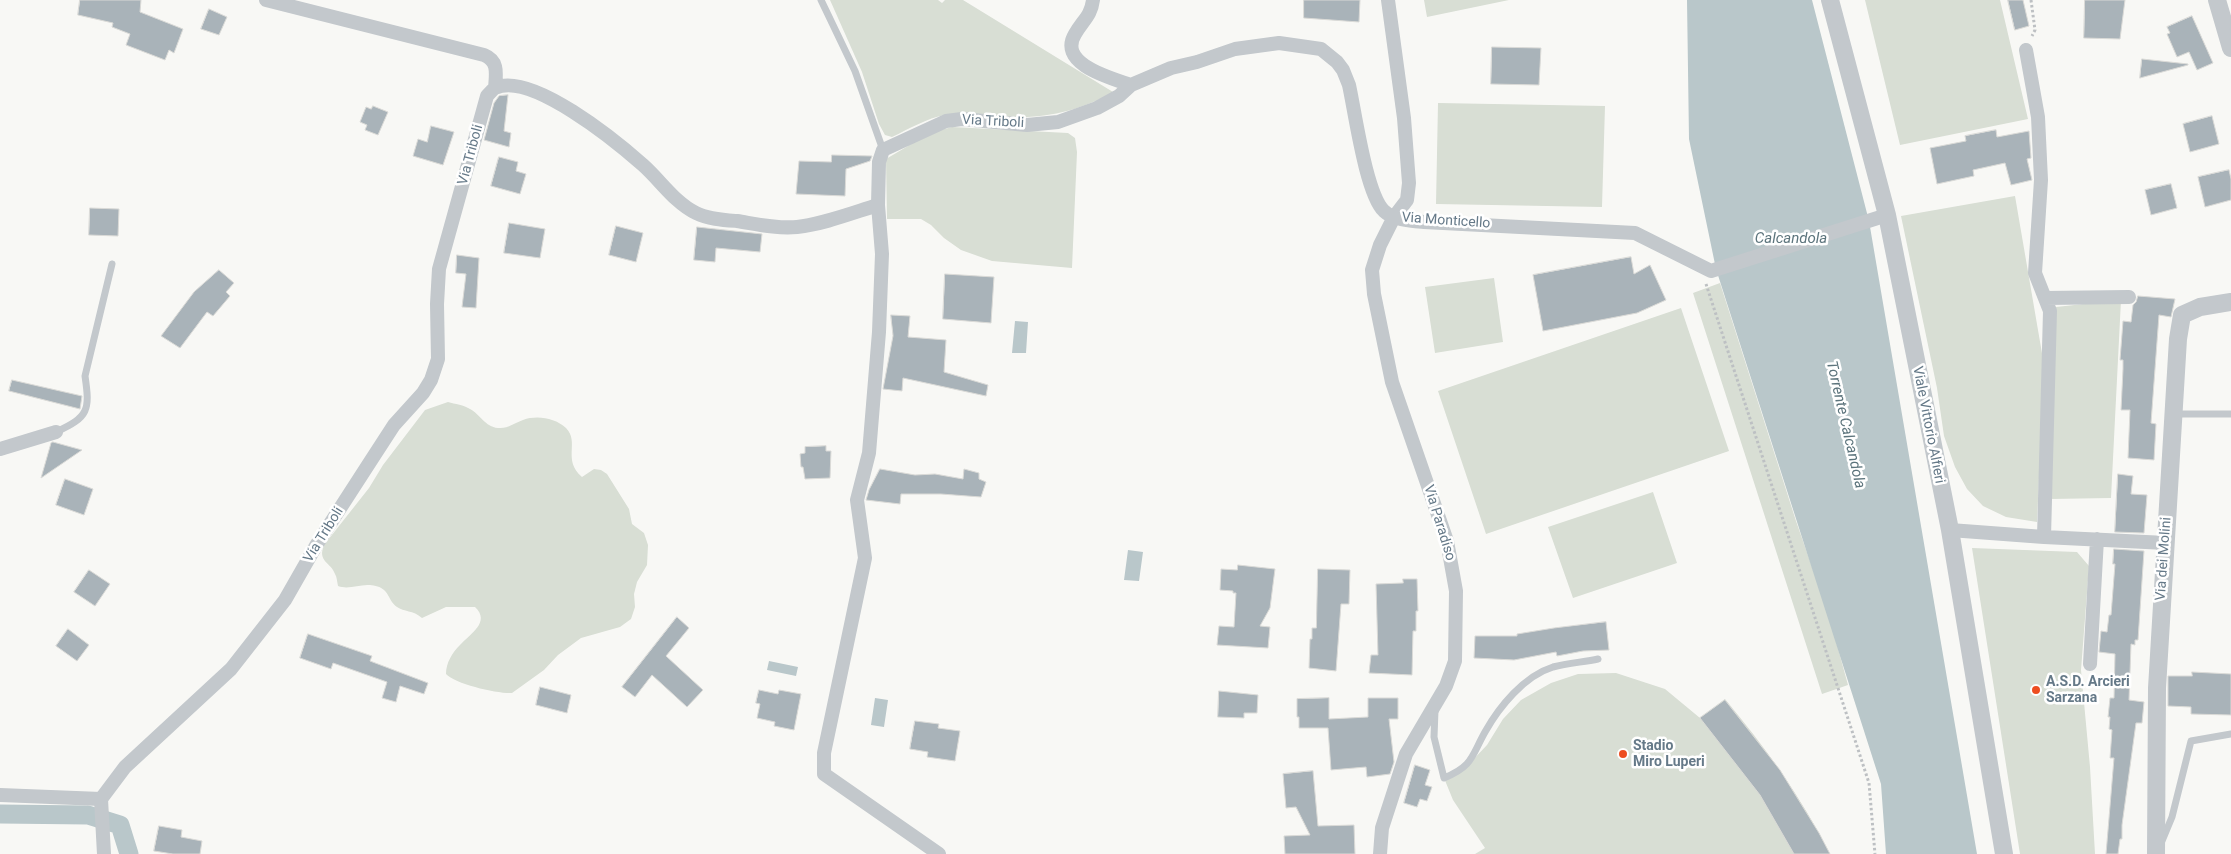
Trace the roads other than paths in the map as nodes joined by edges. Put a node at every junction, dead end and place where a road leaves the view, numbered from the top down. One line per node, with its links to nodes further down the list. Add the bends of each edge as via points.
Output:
1 (266, 0): 10 (street, via 484,55 496,67)
2 (820, 0): 11 (lane, via 855,71)
3 (1093, 0): 9 (street, via 1092,12 1071,41 1071,52 1076,60)
4 (1388, 0): 14 (street, Via Monticello, via 1409,183 1406,200)
5 (1830, 0): 13 (street, Viale Vittorio Alfieri)
6 (2217, 0): 7 (street)
7 (2231, 48)
8 (2026, 50): 17 (street, via 2038,117 2041,180 2035,273)
9 (1132, 85): 11 (street, Via Triboli, via 1097,108 1058,122 1027,125 962,119 946,121); 14 (street, Via Triboli, via 1171,68 1235,48 1279,43 1321,49 1343,70 1370,182 1384,212)
10 (495, 88): 12 (street, via 506,86 533,92 576,112 643,165 696,213 777,227 797,227); 32 (street, Via Triboli, via 487,96 439,269 438,359 424,393 394,426 317,544 285,600 231,669 125,767)
11 (884, 150): 12 (street, via 879,162)
12 (878, 205): 34 (street, via 882,254 879,332 869,453 857,500 865,558 824,753 824,774)
13 (1887, 215): 14 (street, Via Monticello, via 1711,270 1635,233 1424,222); 23 (street, Viale Vittorio Alfieri)
14 (1394, 217): 29 (street, Via Paradiso, via 1372,270 1374,294 1392,382 1447,541 1456,591 1455,661)
15 (112, 264): 21 (lane, via 85,376 87,411 76,423)
16 (2129, 297): 17 (street)
17 (2045, 298): 24 (street, via 2050,311)
18 (2231, 302): 19 (street, Via dei Molini, via 2200,306 2182,315)
19 (2173, 414): 20 (lane); 26 (street, Via dei Molini)
20 (2231, 414)
21 (56, 432): 22 (street)
22 (0, 449)
23 (1950, 530): 24 (street); 36 (street, Viale Vittorio Alfieri)
24 (2044, 537): 25 (street)
25 (2098, 539): 26 (street); 28 (street)
26 (2166, 543): 37 (street, Via dei Molini, via 2157,688)
27 (1598, 659): 29 (lane, via 1553,667 1522,687 1500,709 1470,764 1444,778 1434,737)
28 (2090, 664)
29 (1435, 705): 35 (street, Via Paradiso, via 1406,754 1382,828)
30 (2231, 734): 37 (lane, via 2191,741 2172,817)
31 (0, 795): 32 (street)
32 (100, 803): 33 (street)
33 (104, 854)
34 (939, 854)
35 (1380, 854)
36 (2004, 854)
37 (2156, 854)

